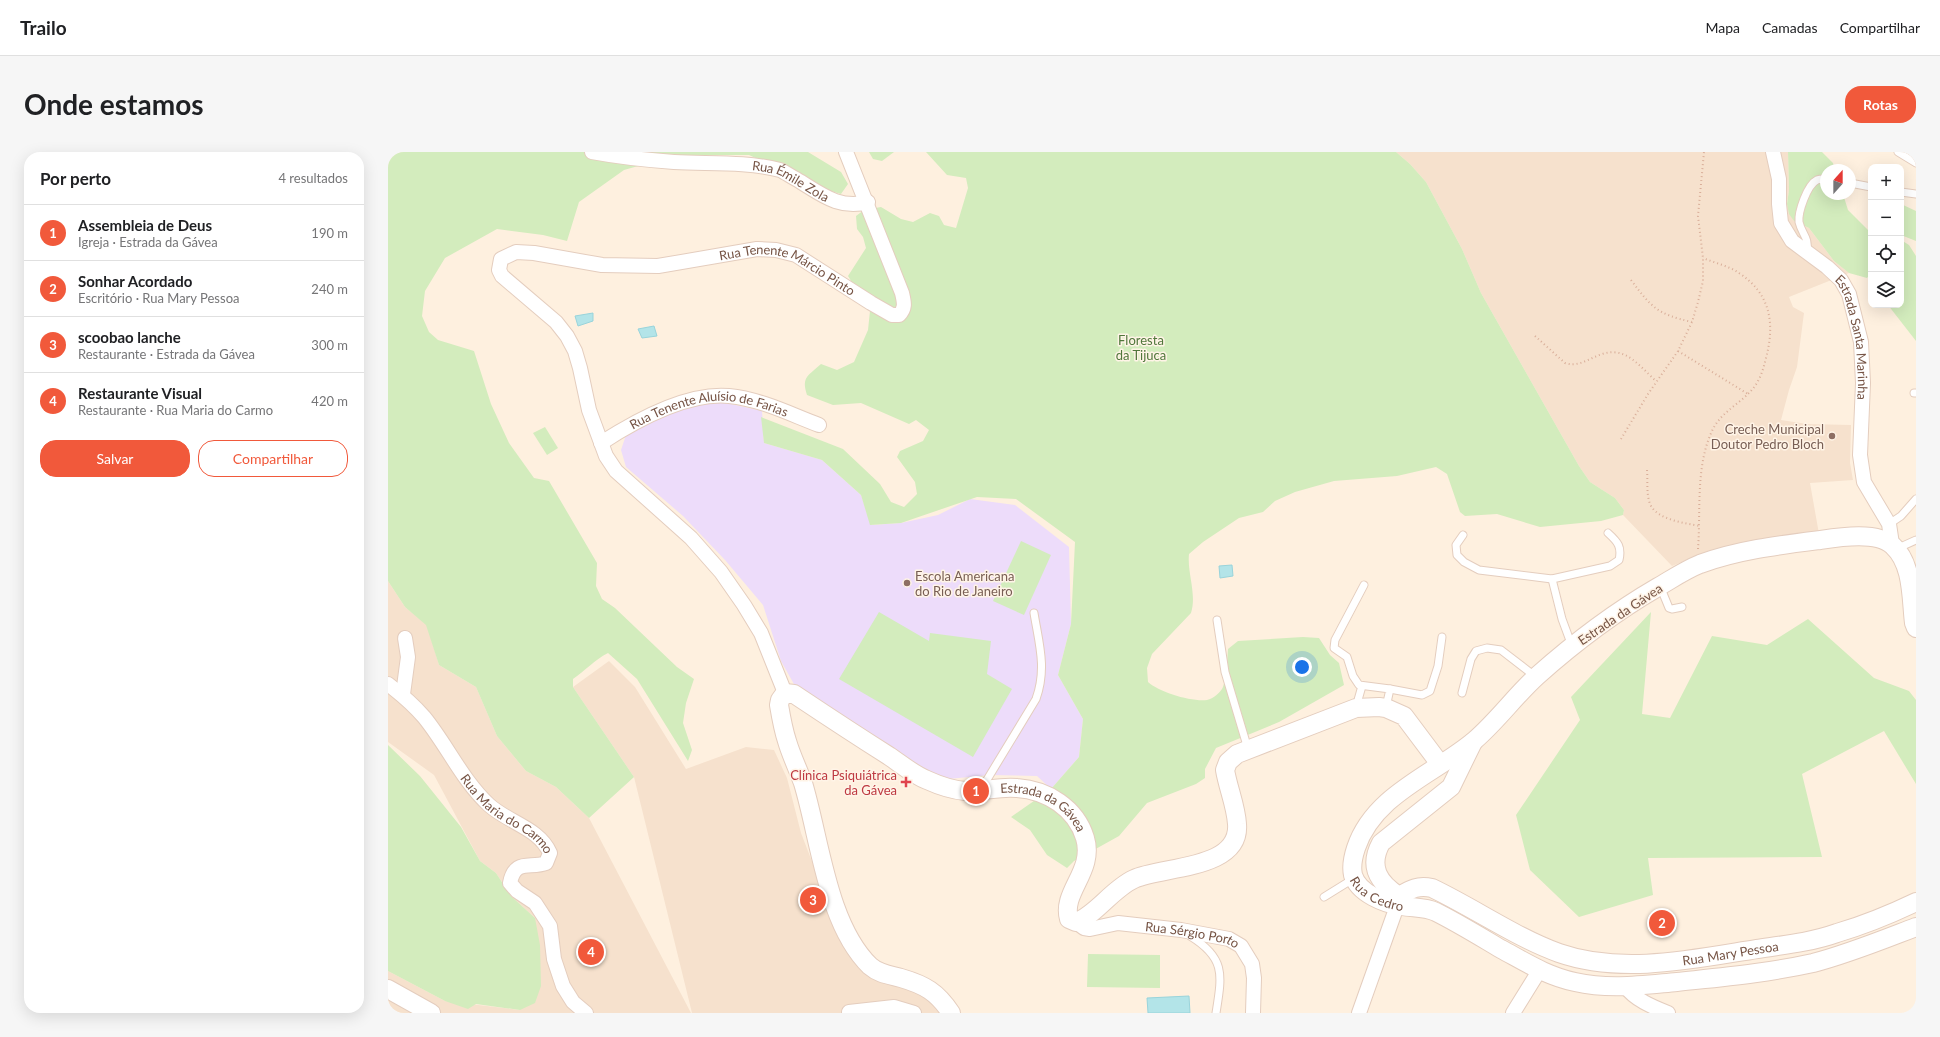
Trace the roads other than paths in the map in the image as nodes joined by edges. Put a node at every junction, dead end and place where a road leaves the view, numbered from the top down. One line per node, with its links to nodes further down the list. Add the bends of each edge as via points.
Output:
1 (592, 152): 11 (street, Rua Émile Zola, via 674,162 760,165 782,171 831,200 845,205 856,206)
2 (846, 152): 11 (street, Rua Tenente Márcio Pinto)
3 (1773, 152): 12 (street, Estrada Santa Marinha, via 1779,179 1781,223 1792,241)
4 (1898, 152): 5 (lane)
5 (1916, 163)
6 (1820, 180): 12 (lane, via 1812,184 1800,210 1799,221 1807,239)
7 (1856, 184): 8 (lane)
8 (1868, 186)
9 (1904, 192): 10 (lane)
10 (1916, 194)
11 (868, 202): 14 (street, Rua Tenente Márcio Pinto, via 877,233 902,293 904,311 899,315 892,315 871,303 796,255 776,250 757,249 658,266 628,267 534,253 516,252 502,259 499,270 509,283 556,322 567,336 575,351 589,410)
12 (1807, 252): 16 (street, Estrada Santa Marinha, via 1842,280 1850,294 1861,342 1863,383 1860,455 1864,482)
13 (820, 425): 14 (street, Rua Tenente Aluísio de Farias, via 754,401 729,396 710,396 644,417)
14 (601, 443): 35 (street, via 616,471 691,538 721,572 761,633)
15 (1916, 500): 16 (lane)
16 (1889, 524): 20 (street, Estrada Santa Marinha)
17 (1608, 533): 21 (lane, via 1618,541 1621,551 1619,560 1610,566)
18 (1463, 535): 21 (lane, via 1456,545 1457,555 1479,570)
19 (1916, 540): 20 (lane)
20 (1894, 546): 23 (street, Estrada da Gávea, via 1880,539 1857,536 1753,550 1697,565); 27 (street, via 1908,573)
21 (1552, 579): 30 (lane)
22 (1364, 585): 33 (lane, via 1334,645 1337,651 1347,657 1352,676 1356,683)
23 (1660, 586): 24 (lane, via 1668,608); 30 (street, Estrada da Gávea, via 1639,597)
24 (1682, 607)
25 (1034, 612): 44 (lane, via 1043,667 1041,686 1036,699)
26 (1217, 620): 41 (lane, via 1225,672)
27 (1916, 628)
28 (1442, 637): 34 (lane, via 1438,666 1430,691 1422,695)
29 (405, 638): 37 (street, via 408,656)
30 (1572, 646): 31 (street, Estrada da Gávea)
31 (1536, 677): 36 (lane, via 1501,650 1487,648 1476,651 1471,659); 40 (street, Estrada da Gávea)
32 (388, 684): 37 (street, Rua Maria do Carmo)
33 (1362, 686): 34 (lane); 38 (lane)
34 (1390, 689): 39 (lane)
35 (785, 693): 44 (street, Estrada da Gávea, via 794,694 927,780 963,791); 64 (street, via 779,705 787,741 802,782 833,900 845,930 856,949 871,966 882,974 924,987 936,994)
36 (1462, 693)
37 (403, 694): 62 (street, Rua Maria do Carmo, via 424,716 481,797 502,816 534,833 546,845 550,853 546,862 518,867 510,883 535,903 550,926 554,959 563,986 573,1002)
38 (1356, 708): 39 (street); 41 (street)
39 (1386, 708): 42 (street, via 1404,716)
40 (1474, 741): 42 (street, Estrada da Gávea); 43 (street, Estrada da Gávea)
41 (1248, 750): 49 (street, via 1237,754 1228,762 1225,770 1238,825 1236,838 1231,847 1214,858 1173,870 1154,872 1124,884 1086,918)
42 (1440, 764): 45 (street, Rua Cedro, via 1381,808 1369,821 1354,855)
43 (1451, 787): 47 (street, Rua Cedro, via 1381,843 1376,853 1379,879)
44 (980, 791): 49 (street, Estrada da Gávea, via 1017,788 1050,796 1066,806 1080,825 1088,853 1068,906 1069,919)
45 (1354, 878): 46 (lane); 47 (street, Rua Cedro, via 1370,895)
46 (1324, 897)
47 (1398, 901): 52 (street, Rua Cedro, via 1413,888 1432,888); 56 (street, Rua Cedro, via 1432,910); 67 (street)
48 (1916, 902): 55 (street, Rua Mary Pessoa, via 1836,934 1661,963)
49 (1076, 922): 51 (street, Rua Sérgio Porto, via 1090,929 1118,923)
50 (1916, 927): 58 (street, Rua Mary Pessoa, via 1856,950 1813,962 1736,976)
51 (1181, 930): 65 (lane, via 1200,942 1219,965 1221,979); 66 (street, Rua Sérgio Porto, via 1229,939 1241,946 1252,964)
52 (1539, 945): 53 (street, Rua Mary Pessoa); 56 (street, via 1538,956 1534,961)
53 (1560, 953): 54 (street, Rua Mary Pessoa); 56 (street, via 1549,959 1547,965)
54 (1603, 962): 55 (street, Rua Mary Pessoa); 57 (street, via 1609,977)
55 (1624, 963): 58 (street, via 1619,970)
56 (1537, 969): 57 (street, Rua Mary Pessoa, via 1577,982); 68 (street)
57 (1602, 986): 58 (street, Rua Mary Pessoa)
58 (1625, 986): 69 (street, via 1628,992 1639,999)
59 (388, 988): 61 (street)
60 (849, 1012): 63 (street, via 894,1008)
61 (431, 1013)
62 (586, 1013)
63 (914, 1013)
64 (952, 1013)
65 (1216, 1013)
66 (1253, 1013)
67 (1359, 1013)
68 (1513, 1013)
69 (1668, 1013)

